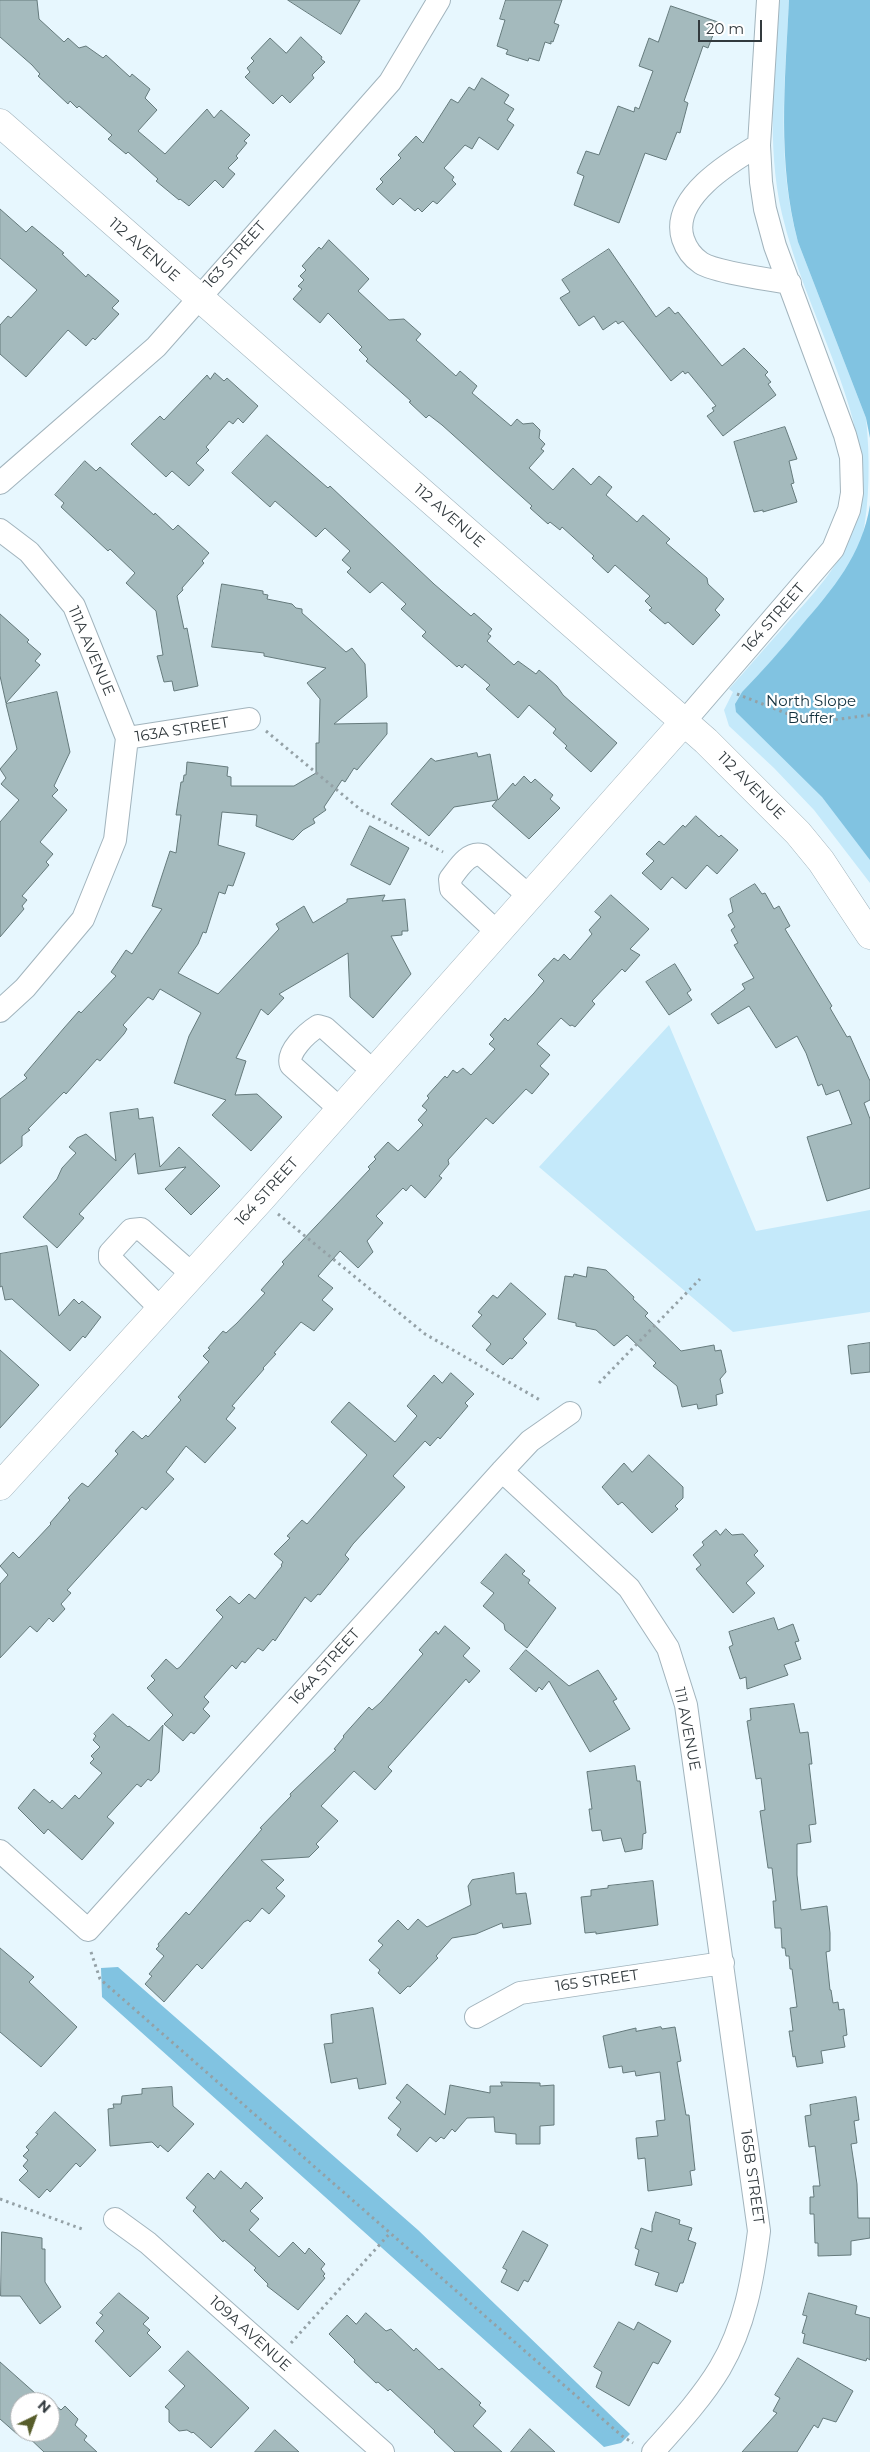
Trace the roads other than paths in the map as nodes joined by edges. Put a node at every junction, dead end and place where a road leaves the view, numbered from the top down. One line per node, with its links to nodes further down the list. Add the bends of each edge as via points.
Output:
1 (439, 0): 6 (street, 163 STREET, via 390,82)
2 (768, 0): 4 (street, 164 STREET)
3 (0, 123): 6 (street, 112 AVENUE)
4 (760, 145): 5 (street, 164 STREET, via 765,209); 5 (street, via 725,167 692,196 681,219 682,234 692,256 702,264)
5 (790, 283): 10 (street, 164 STREET, via 845,435 853,475 848,510 833,549)
6 (198, 298): 7 (street, 163 STREET, via 156,347); 10 (street, 112 AVENUE)
7 (0, 483)
8 (0, 530): 11 (street, 111A AVENUE, via 29,552 74,606)
9 (249, 719): 11 (street, 163A STREET)
10 (684, 722): 12 (street, 164 STREET); 14 (street, 112 AVENUE, via 764,796 798,833 821,861)
11 (127, 738): 15 (street, 163A STREET, via 114,840 83,919 25,988)
12 (529, 896): 13 (street, 164 STREET); 13 (street, via 482,855 471,855 461,866 450,879 451,890)
13 (497, 932): 16 (street, 164 STREET)
14 (870, 935)
15 (0, 1011)
16 (373, 1072): 17 (street, 164 STREET); 17 (street, via 325,1028 318,1026 312,1030 289,1060)
17 (340, 1109): 18 (street, 164 STREET)
18 (192, 1274): 19 (street, 164 STREET); 19 (street, via 142,1229 131,1230 110,1253 110,1258)
19 (161, 1309): 22 (street, 164 STREET)
20 (570, 1413): 21 (street, 164A STREET, via 530,1441)
21 (502, 1471): 23 (street, 164A STREET, via 89,1939); 24 (street, 111 AVENUE, via 629,1588 668,1648 686,1706)
22 (4, 1473)
23 (0, 1851)
24 (723, 1963): 25 (street, 165 STREET, via 520,1993); 27 (street, 165B STREET, via 759,2232 754,2273 742,2320 721,2367 693,2406)
25 (476, 2017)
26 (115, 2219): 28 (street, 109A AVENUE, via 148,2243)
27 (645, 2449)
28 (383, 2452)

